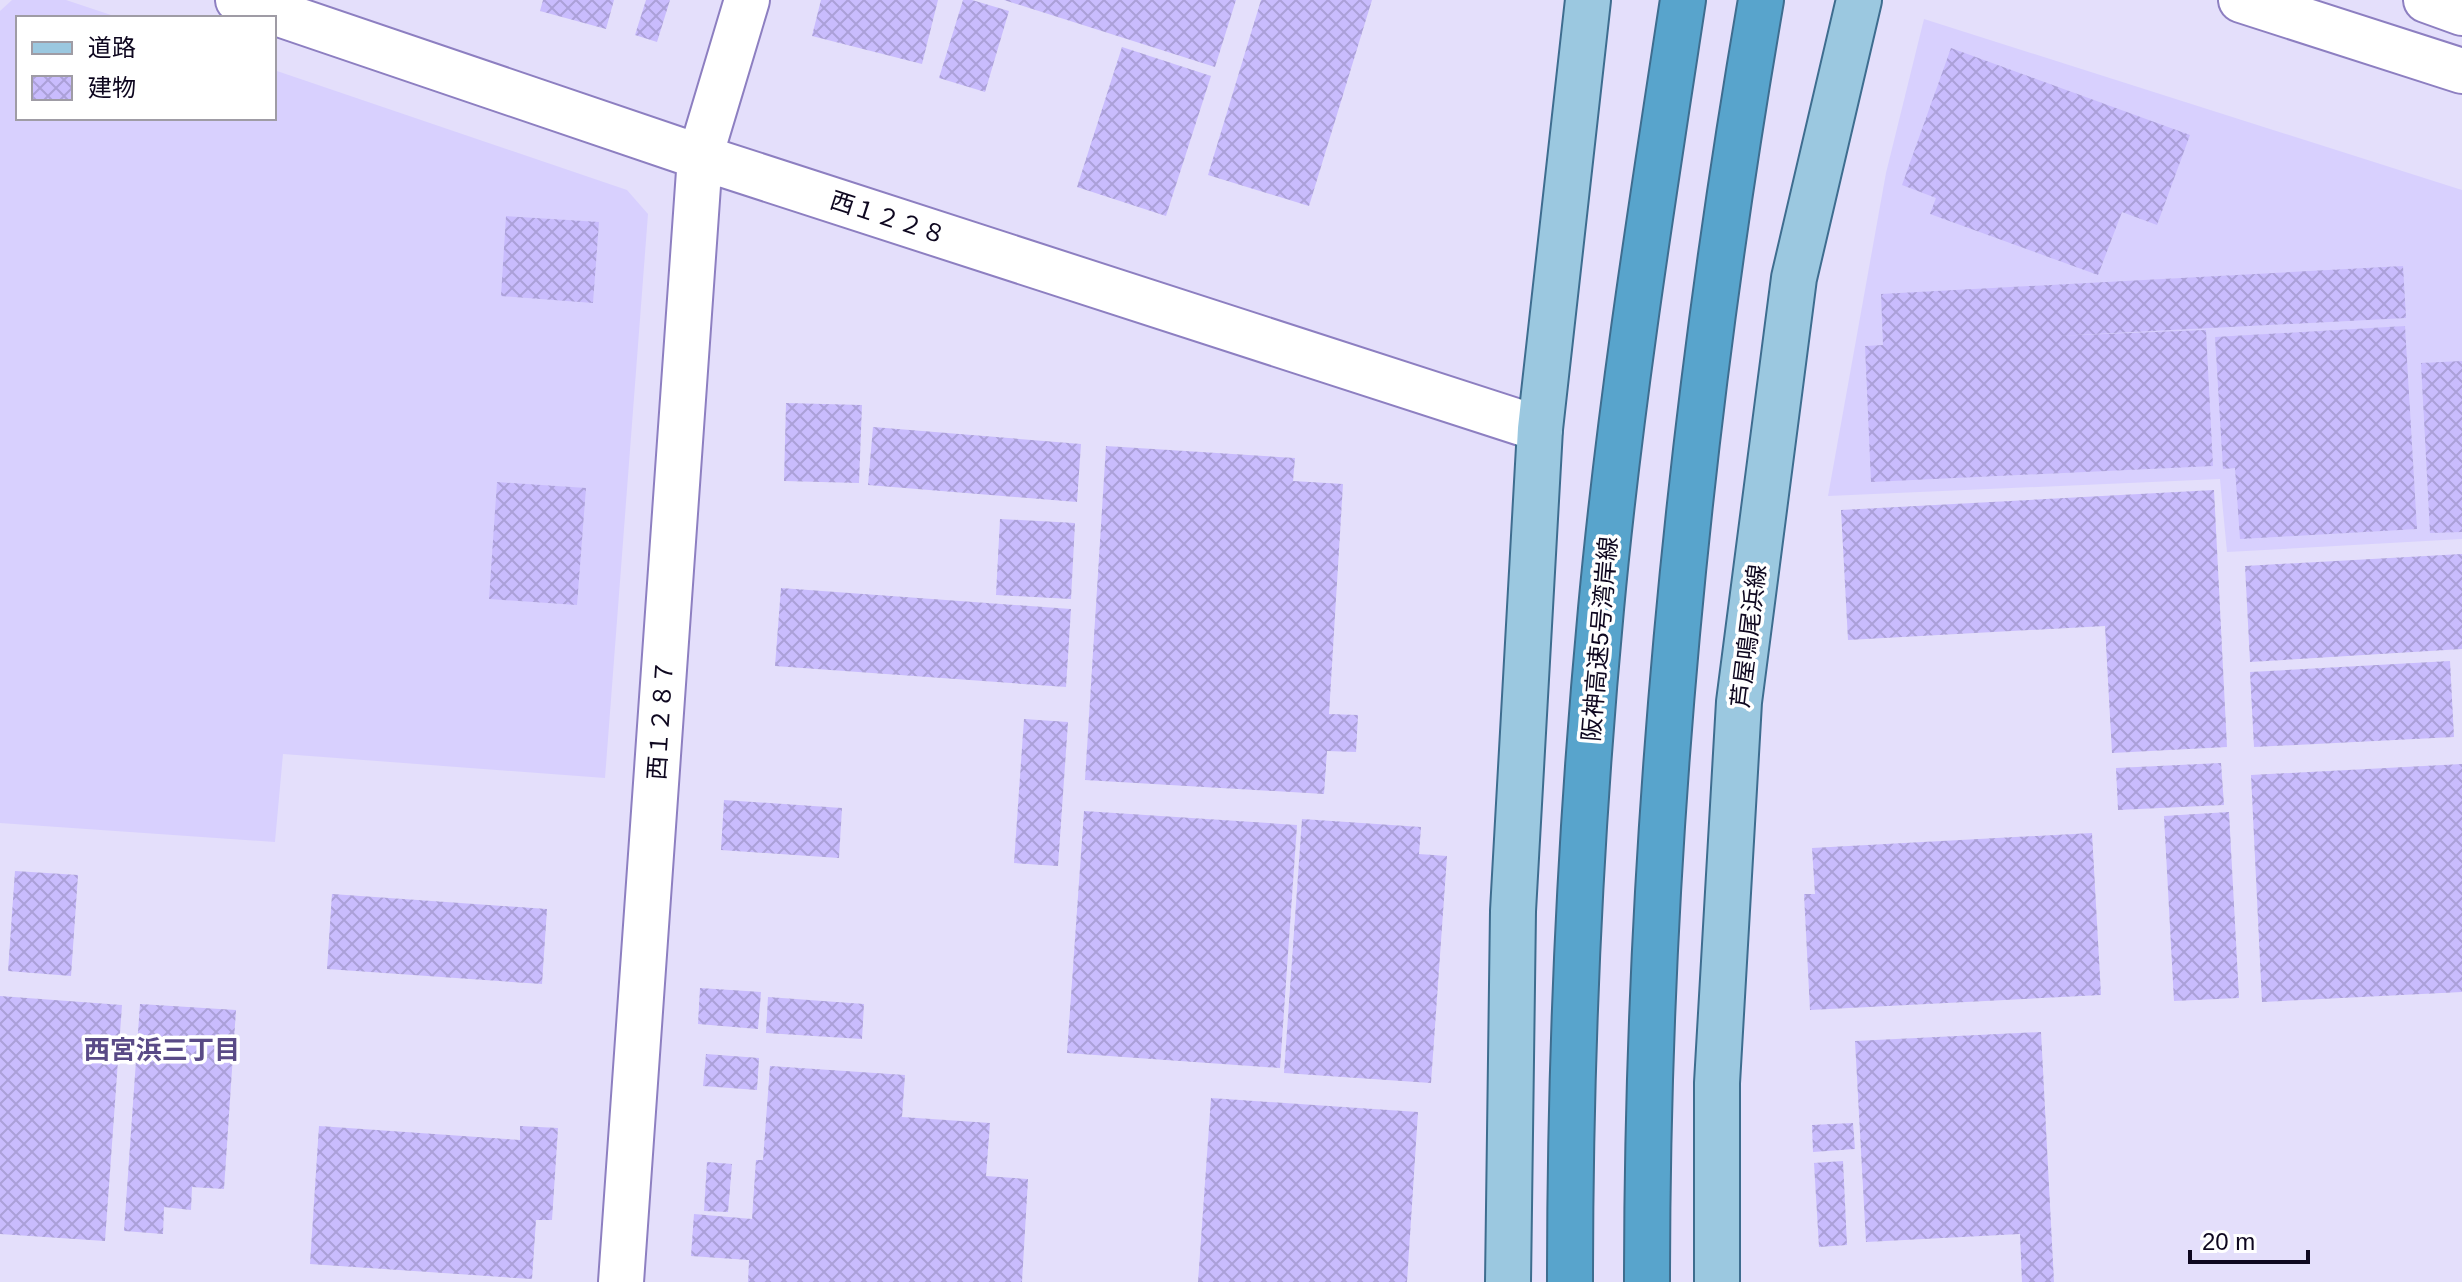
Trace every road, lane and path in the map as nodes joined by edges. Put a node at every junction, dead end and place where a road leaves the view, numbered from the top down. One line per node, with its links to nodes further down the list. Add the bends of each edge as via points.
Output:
1 (238, 0): 11 (street, 西１２２８)
2 (747, 0): 11 (street, 西１２８７)
3 (1588, 0): 12 (main road)
4 (1683, 0): 15 (highway, 阪神高速5号湾岸線, via 1633,329 1601,610 1580,899)
5 (1761, 0): 16 (highway, via 1711,330 1678,620 1656,912)
6 (1859, 0): 17 (main road, 芦屋鳴尾浜線, via 1794,278 1739,702 1717,1083)
7 (2241, 0): 10 (street)
8 (2426, 0): 9 (street)
9 (2462, 13)
10 (2462, 71)
11 (700, 157): 12 (street, 西１２２８); 13 (street, 西１２８７)
12 (1540, 429): 14 (main road, via 1513,911)
13 (621, 1282)
14 (1508, 1282)
15 (1570, 1282)
16 (1647, 1282)
17 (1717, 1282)

